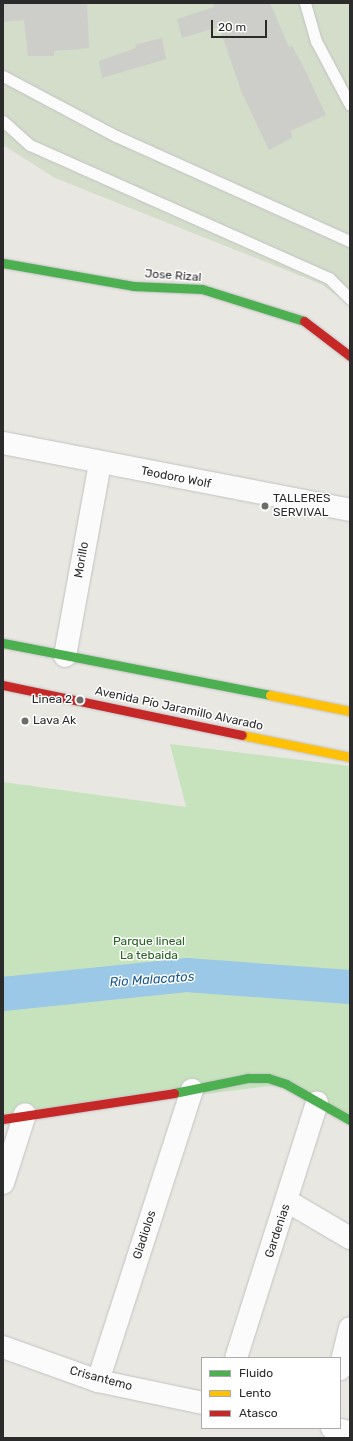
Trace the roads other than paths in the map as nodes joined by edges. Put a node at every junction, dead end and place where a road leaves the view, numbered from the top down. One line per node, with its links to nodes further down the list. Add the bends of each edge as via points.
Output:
1 (305, 3): 3 (lane, via 316,41)
2 (3, 76): 5 (lane, via 116,136)
3 (350, 105)
4 (3, 121): 7 (lane, via 30,145 329,278)
5 (350, 241)
6 (3, 263): 8 (street, Jose Rizal, via 134,286 202,289 310,323)
7 (350, 299)
8 (350, 356)
9 (3, 442): 10 (street, Teodoro Wolf)
10 (100, 463): 11 (street, Teodoro Wolf); 13 (street, Morillo)
11 (350, 510)
12 (3, 643): 13 (street)
13 (65, 656): 15 (street)
14 (3, 685): 16 (street, Avenida Pío Jaramillo Alvarado)
15 (350, 711)
16 (350, 757)
17 (192, 1090): 18 (street, via 248,1078 268,1078 286,1084); 19 (street); 29 (street, Gladiolos)
18 (317, 1103): 21 (street); 23 (street, Gardenias)
19 (25, 1114): 20 (street); 22 (street)
20 (3, 1119)
21 (350, 1120)
22 (3, 1183)
23 (287, 1201): 24 (street); 27 (street, Gardenias)
24 (350, 1238)
25 (350, 1328): 28 (street)
26 (3, 1347): 29 (street, Crisantemo)
27 (236, 1357)
28 (341, 1366)
29 (98, 1381): 30 (street, Crisantemo)
30 (201, 1403)
31 (336, 1429): 32 (street)
32 (350, 1432)

